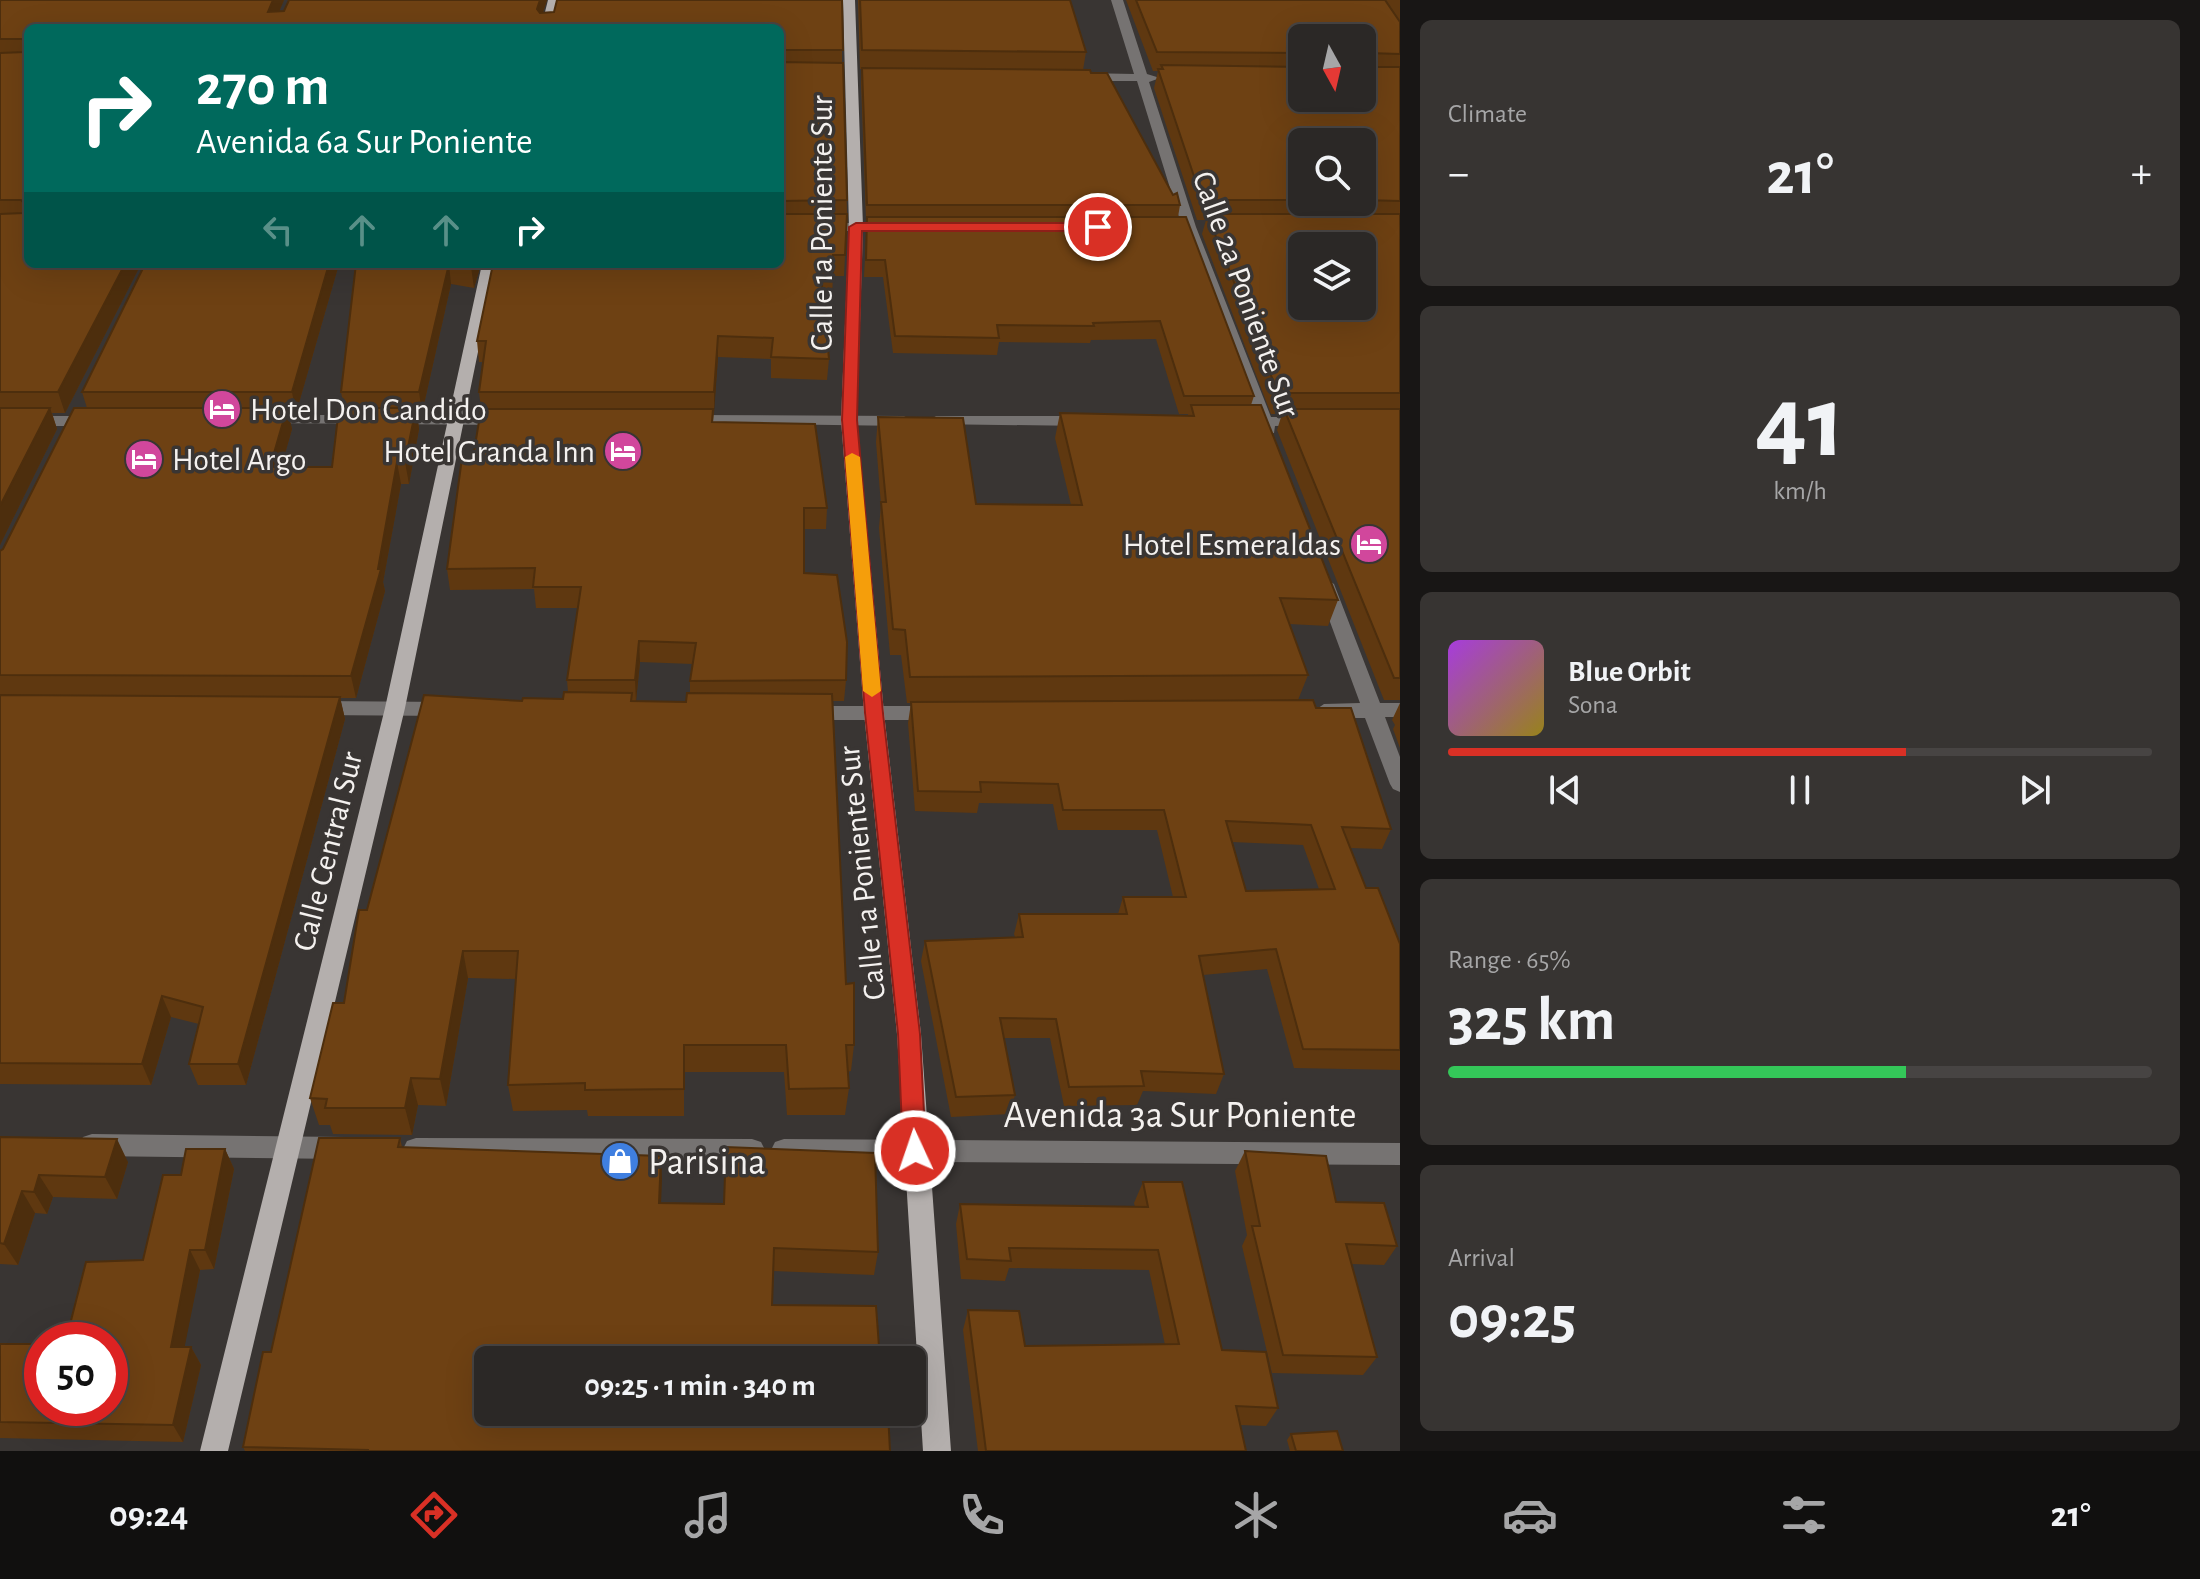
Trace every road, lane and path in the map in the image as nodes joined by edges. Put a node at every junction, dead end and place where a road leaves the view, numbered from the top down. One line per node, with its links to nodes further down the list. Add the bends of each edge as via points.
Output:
1 (554, 0): 4 (main road)
2 (849, 0): 9 (main road, Calle 1a Poniente Sur)
3 (1117, 0): 6 (street, Calle 2a Poniente Sur)
4 (548, 24)
5 (1066, 77): 6 (street)
6 (1143, 77): 7 (street); 21 (street, Calle 2a Poniente Sur, via 1189,227)
7 (1175, 78)
8 (784, 227): 9 (street)
9 (856, 227): 10 (street); 15 (main road, Calle 1a Poniente Sur)
10 (903, 227)
11 (488, 268): 12 (main road, Calle Central Sur)
12 (459, 420): 13 (street); 18 (street); 26 (main road, Calle Central Sur)
13 (521, 420)
14 (677, 420): 15 (street)
15 (849, 420): 19 (street); 32 (main road, Calle 1a Poniente Sur)
16 (0, 421): 17 (street)
17 (105, 421)
18 (244, 421)
19 (1105, 421)
20 (1216, 421): 21 (street)
21 (1264, 421): 22 (street); 23 (street, Calle 2a Poniente Sur)
22 (1325, 422)
23 (1275, 450)
24 (1318, 566): 28 (street)
25 (300, 708): 26 (street)
26 (395, 708): 27 (street); 36 (main road, Calle Central Sur)
27 (475, 709)
28 (1372, 710): 29 (street); 30 (street); 34 (street)
29 (1400, 710)
30 (1310, 711)
31 (794, 712): 32 (street)
32 (874, 713): 33 (street); 39 (main road, Calle 1a Poniente Sur, via 908,1021)
33 (951, 713)
34 (1400, 784)
35 (64, 1144): 36 (street)
36 (288, 1148): 37 (street); 41 (main road, Calle Central Sur)
37 (366, 1148)
38 (397, 1149): 39 (street, Avenida 3a Sur Poniente)
39 (915, 1151): 40 (street, Avenida 3a Sur Poniente); 42 (main road, Calle 1a Poniente Sur)
40 (1400, 1154)
41 (214, 1451)
42 (937, 1451)

